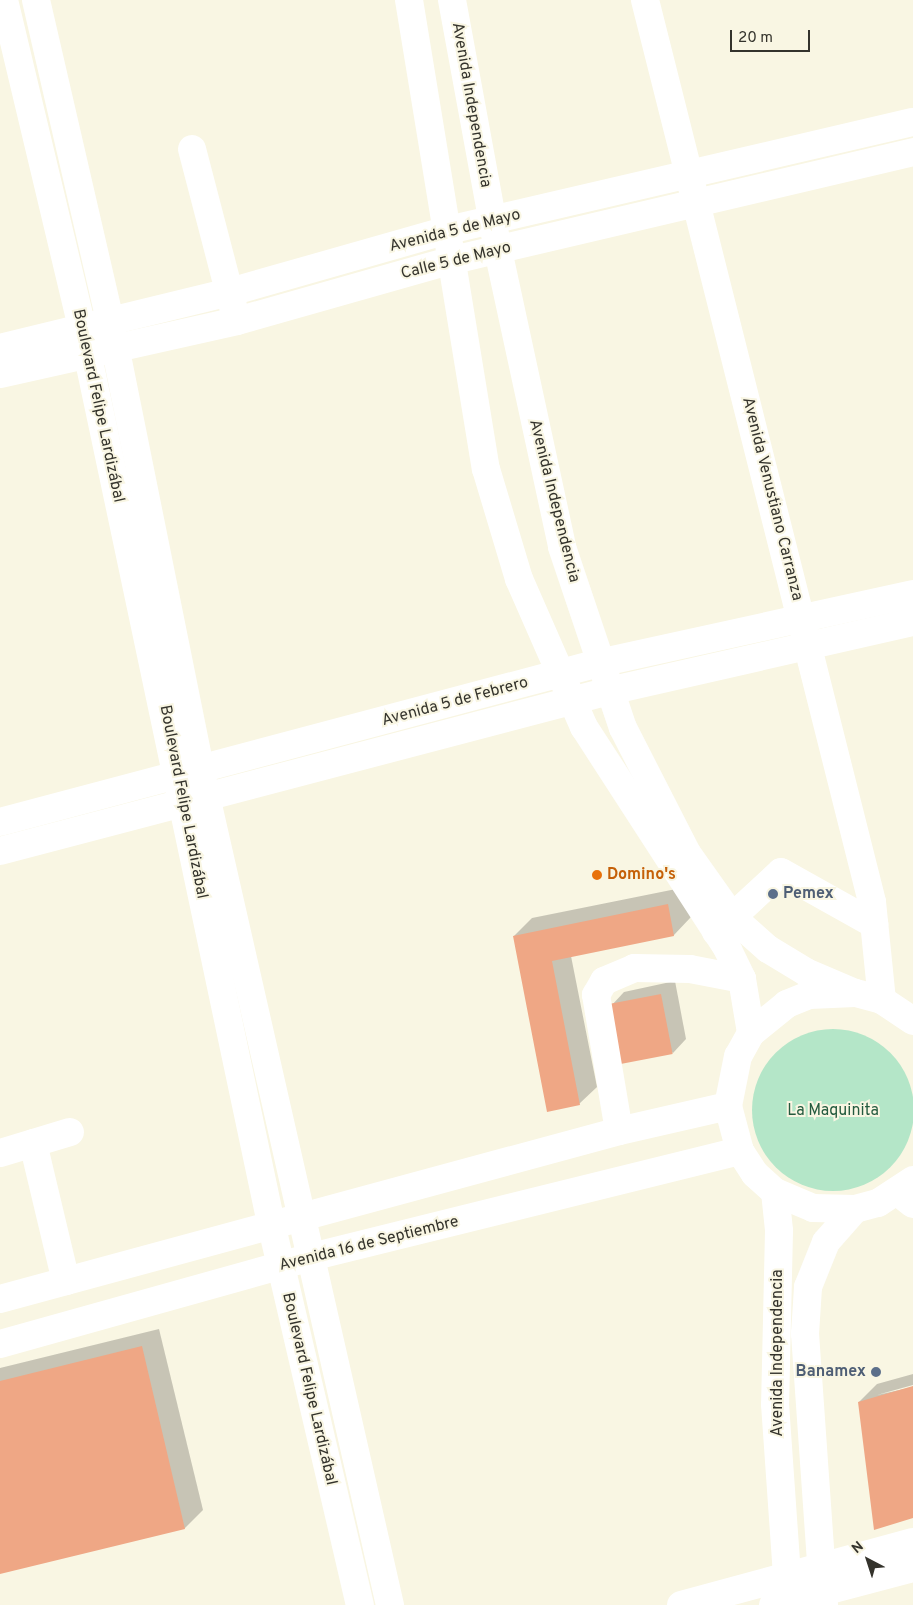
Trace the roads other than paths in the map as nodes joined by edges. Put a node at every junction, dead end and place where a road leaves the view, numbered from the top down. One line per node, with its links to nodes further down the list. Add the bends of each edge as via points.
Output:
1 (4, 0): 7 (street, Boulevard Felipe Lardizábal)
2 (36, 0): 6 (street, Boulevard Felipe Lardizábal)
3 (409, 0): 16 (street, Avenida Independencia)
4 (452, 0): 15 (street, Avenida Independencia)
5 (646, 0): 13 (street, Avenida Venustiano Carranza)
6 (59, 105): 7 (street); 20 (street, Boulevard Felipe Lardizábal)
7 (30, 112): 22 (street, Boulevard Felipe Lardizábal)
8 (913, 122): 9 (street, Avenida 5 de Mayo)
9 (848, 138): 12 (street); 13 (street, Avenida 5 de Mayo)
10 (192, 149): 19 (street)
11 (913, 152): 12 (street, Calle 5 de Mayo)
12 (854, 166): 14 (street, Calle 5 de Mayo)
13 (690, 176): 14 (street, Avenida Venustiano Carranza); 15 (street, Avenida 5 de Mayo)
14 (698, 205): 17 (street, Calle 5 de Mayo); 29 (street, Avenida Venustiano Carranza)
15 (493, 221): 16 (street, Avenida 5 de Mayo); 17 (street, Avenida Independencia)
16 (444, 231): 18 (street, Avenida Independencia); 19 (street, Avenida 5 de Mayo)
17 (498, 250): 18 (street, Calle 5 de Mayo); 32 (street, Avenida Independencia, via 562,547)
18 (449, 261): 21 (street, Calle 5 de Mayo); 33 (street, Avenida Independencia, via 486,469 519,579)
19 (230, 292): 20 (street, Avenida 5 de Mayo); 21 (street)
20 (110, 321): 22 (street, Avenida 5 de Mayo); 24 (street, Boulevard Felipe Lardizábal)
21 (237, 321): 24 (street, Calle 5 de Mayo)
22 (82, 328): 23 (street, Avenida 5 de Mayo); 25 (street, Boulevard Felipe Lardizábal)
23 (0, 348)
24 (114, 349): 25 (street, Calle 5 de Mayo); 27 (street, Boulevard Felipe Lardizábal)
25 (87, 355): 26 (street, Calle 5 de Mayo); 27 (street, Boulevard Felipe Lardizábal)
26 (0, 374)
27 (148, 572): 38 (street, Boulevard Felipe Lardizábal)
28 (913, 594): 29 (street, Avenida 5 de Febrero)
29 (803, 621): 31 (street, Avenida Venustiano Carranza); 32 (street, Avenida 5 de Febrero)
30 (913, 622): 31 (street, Avenida 5 de Febrero)
31 (809, 648): 34 (street, Avenida 5 de Febrero); 41 (street, Avenida Venustiano Carranza)
32 (599, 663): 33 (street, Avenida 5 de Febrero); 34 (street, Avenida Independencia)
33 (558, 674): 35 (street, Avenida Independencia); 36 (street, Avenida 5 de Febrero)
34 (610, 691): 35 (street, Avenida 5 de Febrero); 42 (street, Avenida Independencia, via 622,728)
35 (571, 701): 37 (street, Avenida 5 de Febrero); 42 (street, Avenida Independencia)
36 (384, 722): 37 (street); 38 (street, Avenida 5 de Febrero)
37 (390, 748): 38 (street, Avenida 5 de Febrero)
38 (192, 785): 39 (street, Avenida 5 de Febrero); 40 (street, Avenida 5 de Febrero); 44 (street, Boulevard Felipe Lardizábal); 45 (street, Boulevard Felipe Lardizábal)
39 (0, 822)
40 (0, 851)
41 (874, 924): 42 (street, via 781,872); 47 (street, Avenida Venustiano Carranza)
42 (724, 925): 43 (street, Avenida Independencia); 46 (street, Avenida Independencia, via 806,972)
43 (742, 979): 49 (street, Avenida Independencia); 51 (street, via 690,969 634,968 604,982 596,995)
44 (248, 983): 45 (street); 59 (street, Boulevard Felipe Lardizábal)
45 (221, 987): 60 (street, Boulevard Felipe Lardizábal)
46 (855, 993): 47 (street); 49 (street, via 809,995 768,1017)
47 (882, 1000): 48 (street)
48 (913, 1022)
49 (751, 1033): 50 (street, via 730,1080)
50 (728, 1106): 51 (street); 54 (street)
51 (619, 1130): 59 (street)
52 (70, 1132): 53 (street)
53 (33, 1143): 55 (street); 63 (street)
54 (740, 1151): 56 (street); 61 (street, Avenida 16 de Septiembre)
55 (0, 1153)
56 (775, 1192): 58 (street, via 813,1208); 70 (street, Avenida Independencia, via 780,1231 775,1404)
57 (908, 1192): 58 (street)
58 (855, 1209): 71 (street, Avenida Independencia, via 826,1242 808,1287 805,1334)
59 (301, 1215): 60 (street); 61 (street, Boulevard Felipe Lardizábal)
60 (271, 1223): 62 (street, Boulevard Felipe Lardizábal); 63 (street)
61 (311, 1257): 62 (street, Avenida 16 de Septiembre); 66 (street, Boulevard Felipe Lardizábal)
62 (280, 1266): 65 (street, Avenida 16 de Septiembre); 67 (street, Boulevard Felipe Lardizábal)
63 (66, 1281): 64 (street)
64 (0, 1299)
65 (0, 1344)
66 (361, 1480): 67 (street); 74 (street, Boulevard Felipe Lardizábal)
67 (332, 1486): 73 (street, Boulevard Felipe Lardizábal)
68 (913, 1542): 71 (street)
69 (913, 1568): 71 (street)
70 (788, 1573): 71 (street); 72 (street, Avenida Independencia); 75 (street)
71 (823, 1587): 72 (street)
72 (784, 1603)
73 (360, 1605)
74 (390, 1605)
75 (681, 1605)

